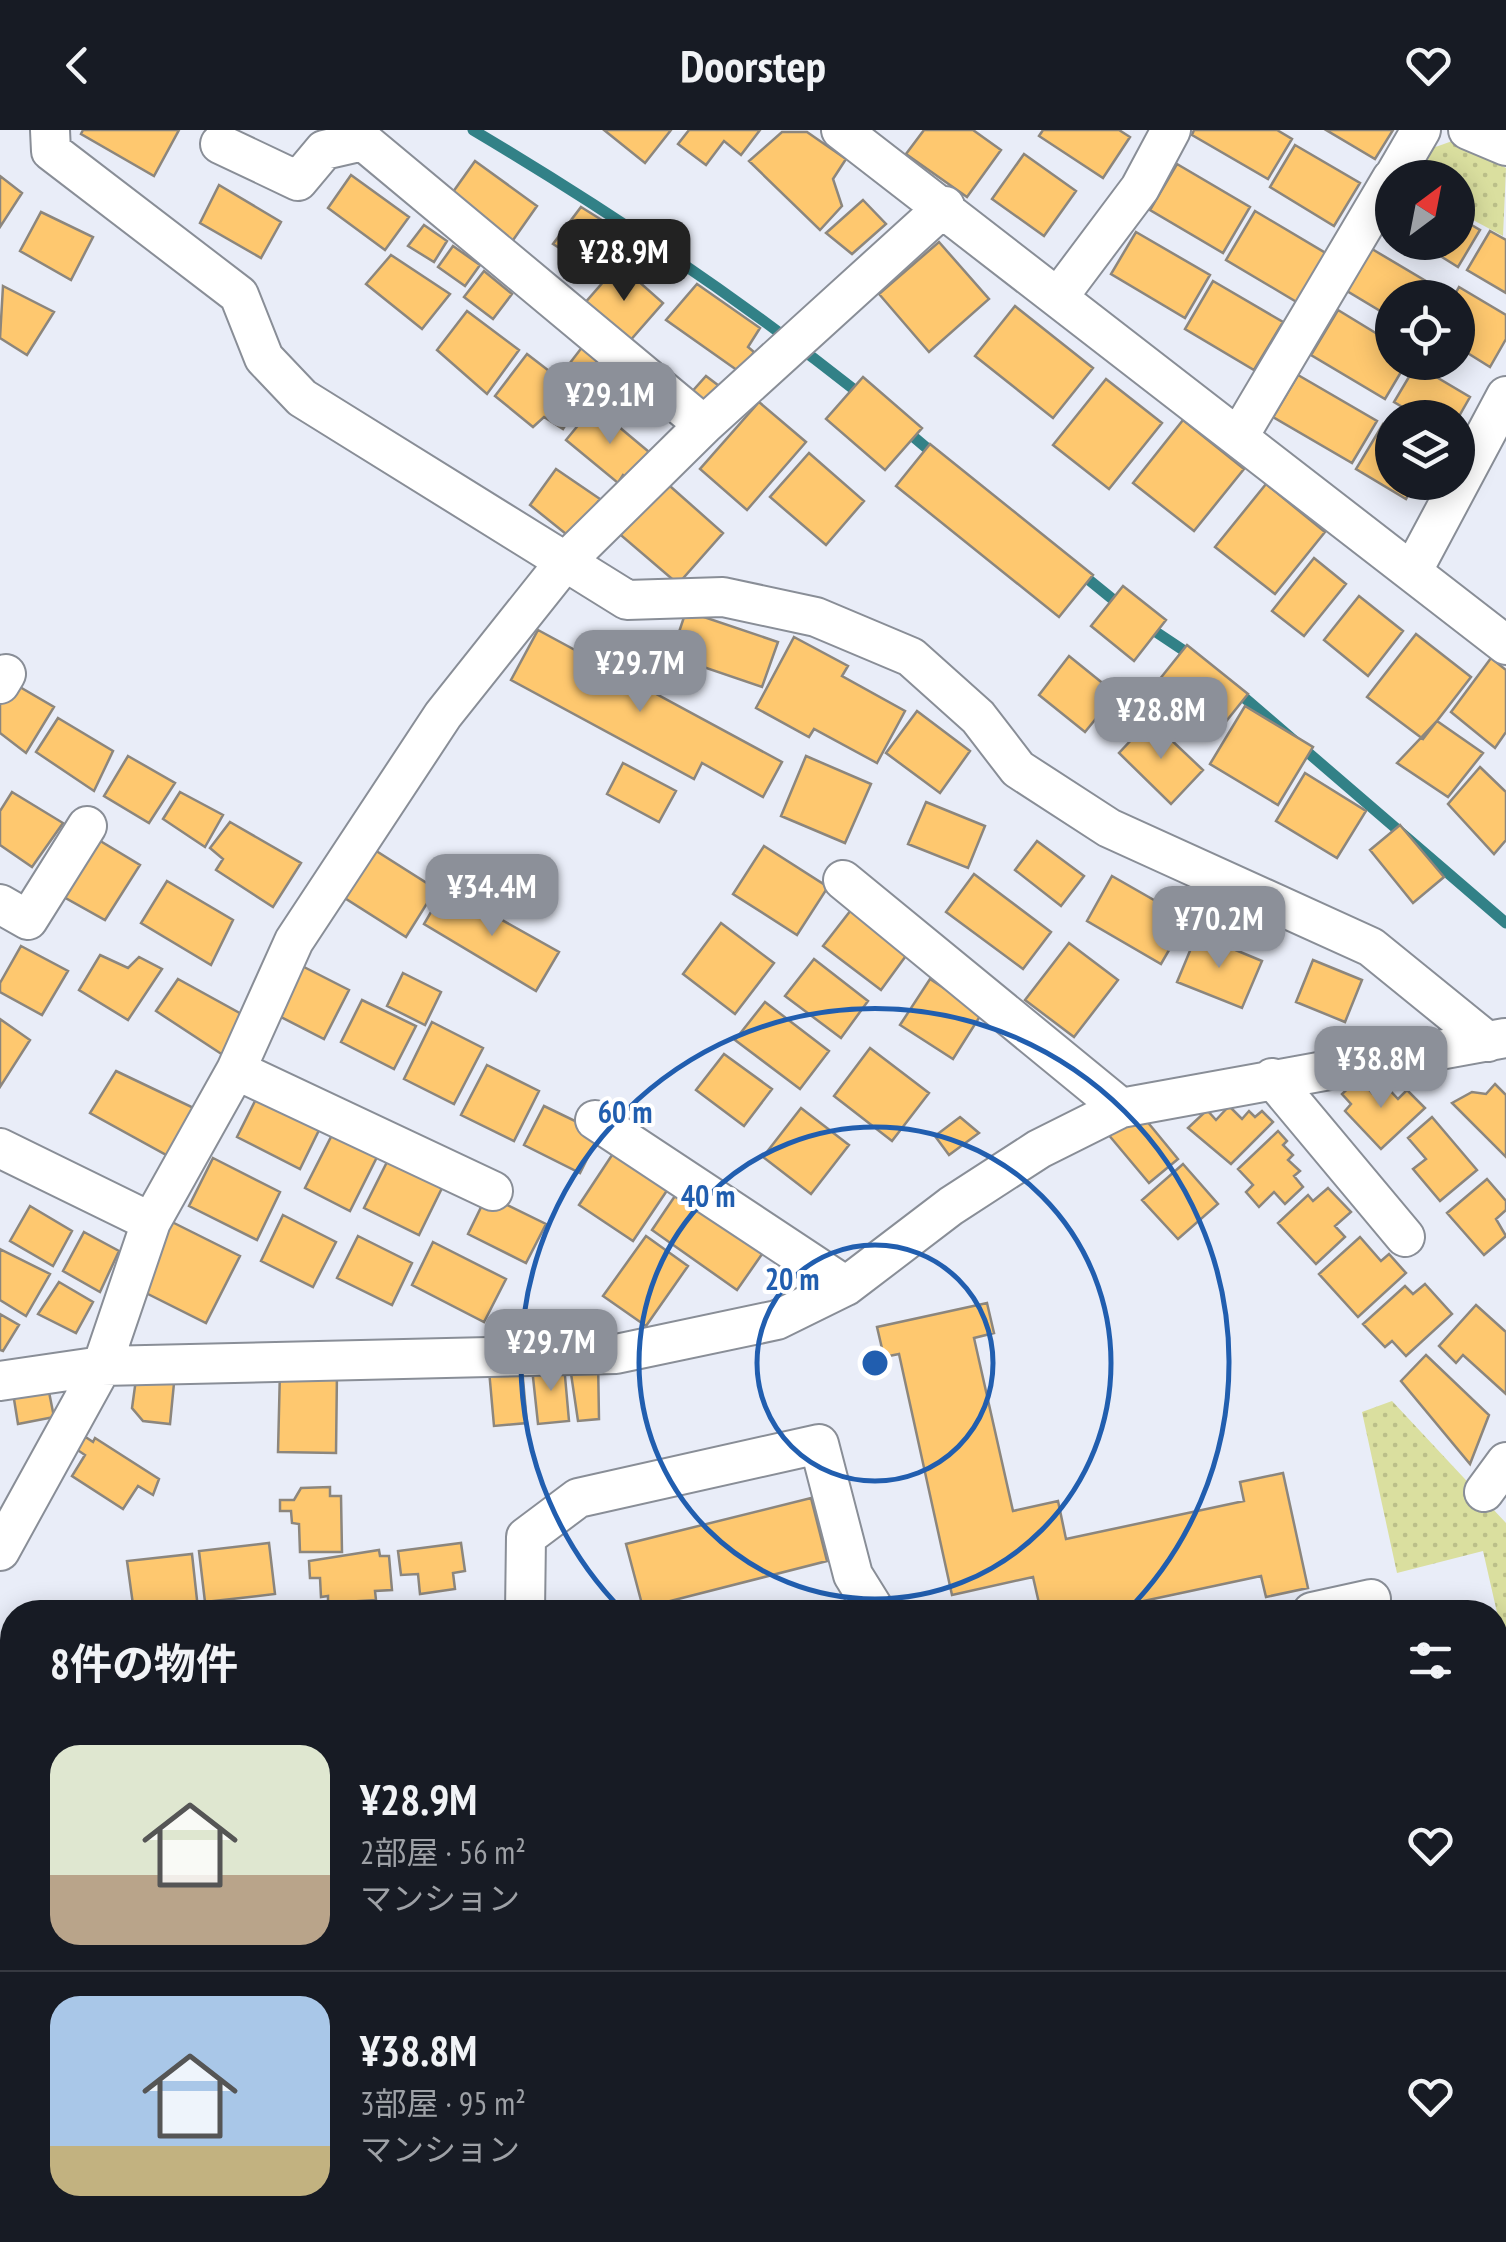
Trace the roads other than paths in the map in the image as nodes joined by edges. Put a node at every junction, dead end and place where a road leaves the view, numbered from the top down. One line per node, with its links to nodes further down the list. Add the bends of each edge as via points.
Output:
1 (50, 130): 15 (street, via 51,151 239,295 264,358 302,398)
2 (841, 130): 9 (street)
3 (1171, 130): 11 (street, via 1140,188)
4 (1421, 130): 8 (street)
5 (1468, 130): 7 (street)
6 (220, 144): 13 (street, via 298,181 324,150 363,141)
7 (1506, 146)
8 (1404, 160)
9 (945, 206): 11 (street); 13 (street)
10 (1375, 208): 14 (street)
11 (1060, 296): 14 (street)
12 (1506, 396): 16 (street)
13 (704, 424): 15 (street)
14 (1239, 436): 16 (street)
15 (564, 563): 21 (street, via 626,600 722,596 816,617 910,657 978,717 1018,769 1109,828 1370,947); 22 (street, via 443,714 294,940)
16 (1412, 572): 17 (street)
17 (1506, 644)
18 (88, 826): 20 (street, via 28,920)
19 (843, 880): 24 (street)
20 (0, 904)
21 (1497, 1040): 23 (street)
22 (236, 1070): 27 (street); 28 (street)
23 (1272, 1078): 24 (street); 29 (street)
24 (1122, 1108): 30 (street, via 950,1206)
25 (595, 1120): 30 (street)
26 (0, 1148): 28 (street)
27 (494, 1190)
28 (152, 1222): 31 (street)
29 (1405, 1237)
30 (846, 1286): 31 (street, via 777,1320 616,1354)
31 (102, 1366): 32 (street); 33 (street)
32 (0, 1381)
33 (0, 1551)
34 (1371, 1599): 37 (street)
35 (525, 1600): 36 (street, via 526,1537 578,1498 819,1444 854,1575)
36 (869, 1600)
37 (1366, 1600)

